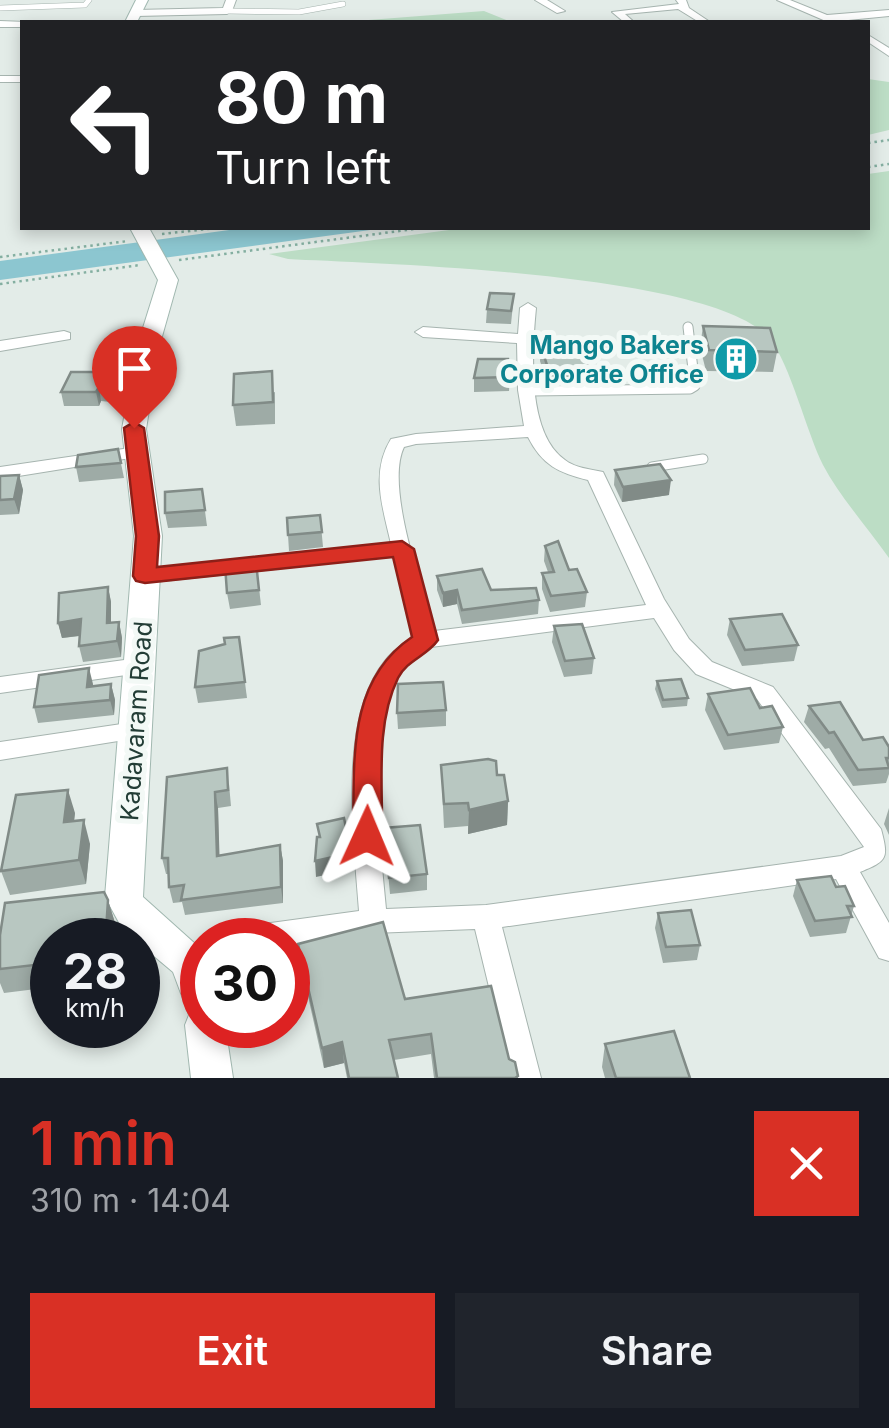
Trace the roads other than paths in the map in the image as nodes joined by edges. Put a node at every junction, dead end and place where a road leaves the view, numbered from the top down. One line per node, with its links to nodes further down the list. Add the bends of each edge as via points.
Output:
1 (89, 0): 7 (lane, via 66,8)
2 (540, 0): 10 (street)
3 (782, 0): 15 (street)
4 (681, 3): 13 (street, via 617,12); 14 (street)
5 (343, 4): 6 (lane, via 293,12)
6 (229, 6): 9 (street)
7 (0, 8)
8 (136, 12): 9 (street)
9 (190, 12): 12 (street)
10 (560, 12)
11 (889, 13): 15 (street)
12 (184, 20)
13 (627, 20)
14 (702, 20)
15 (832, 20)
16 (151, 245): 25 (main road, Kadavaram Road, via 168,280 148,348 134,428)
17 (528, 308): 21 (street)
18 (688, 327): 23 (lane, via 695,386 690,390)
19 (423, 332): 21 (street)
20 (64, 336): 22 (street)
21 (525, 339): 23 (street)
22 (0, 346)
23 (530, 391): 24 (street)
24 (533, 431): 29 (street, via 397,444 388,455 388,475); 31 (street, via 561,467 605,475)
25 (137, 452): 28 (street); 30 (main road, Kadavaram Road, via 148,536)
26 (703, 459): 27 (lane)
27 (632, 470)
28 (0, 473)
29 (402, 549): 30 (street); 32 (street)
30 (145, 576): 33 (main road, Kadavaram Road)
31 (662, 610): 32 (street); 37 (street, via 696,662 765,693 872,836 876,854)
32 (425, 640): 41 (street, via 397,659 384,678 370,733)
33 (140, 666): 34 (street); 35 (main road, Kadavaram Road)
34 (0, 685)
35 (136, 731): 36 (street); 38 (main road, Kadavaram Road)
36 (0, 751)
37 (844, 866): 40 (street); 44 (street)
38 (124, 896): 39 (street); 43 (main road, via 128,911)
39 (89, 901)
40 (486, 917): 41 (street); 47 (street)
41 (373, 920): 42 (street)
42 (310, 929)
43 (180, 941)
44 (889, 949)
45 (209, 1048): 46 (main road)
46 (212, 1078)
47 (526, 1078)

